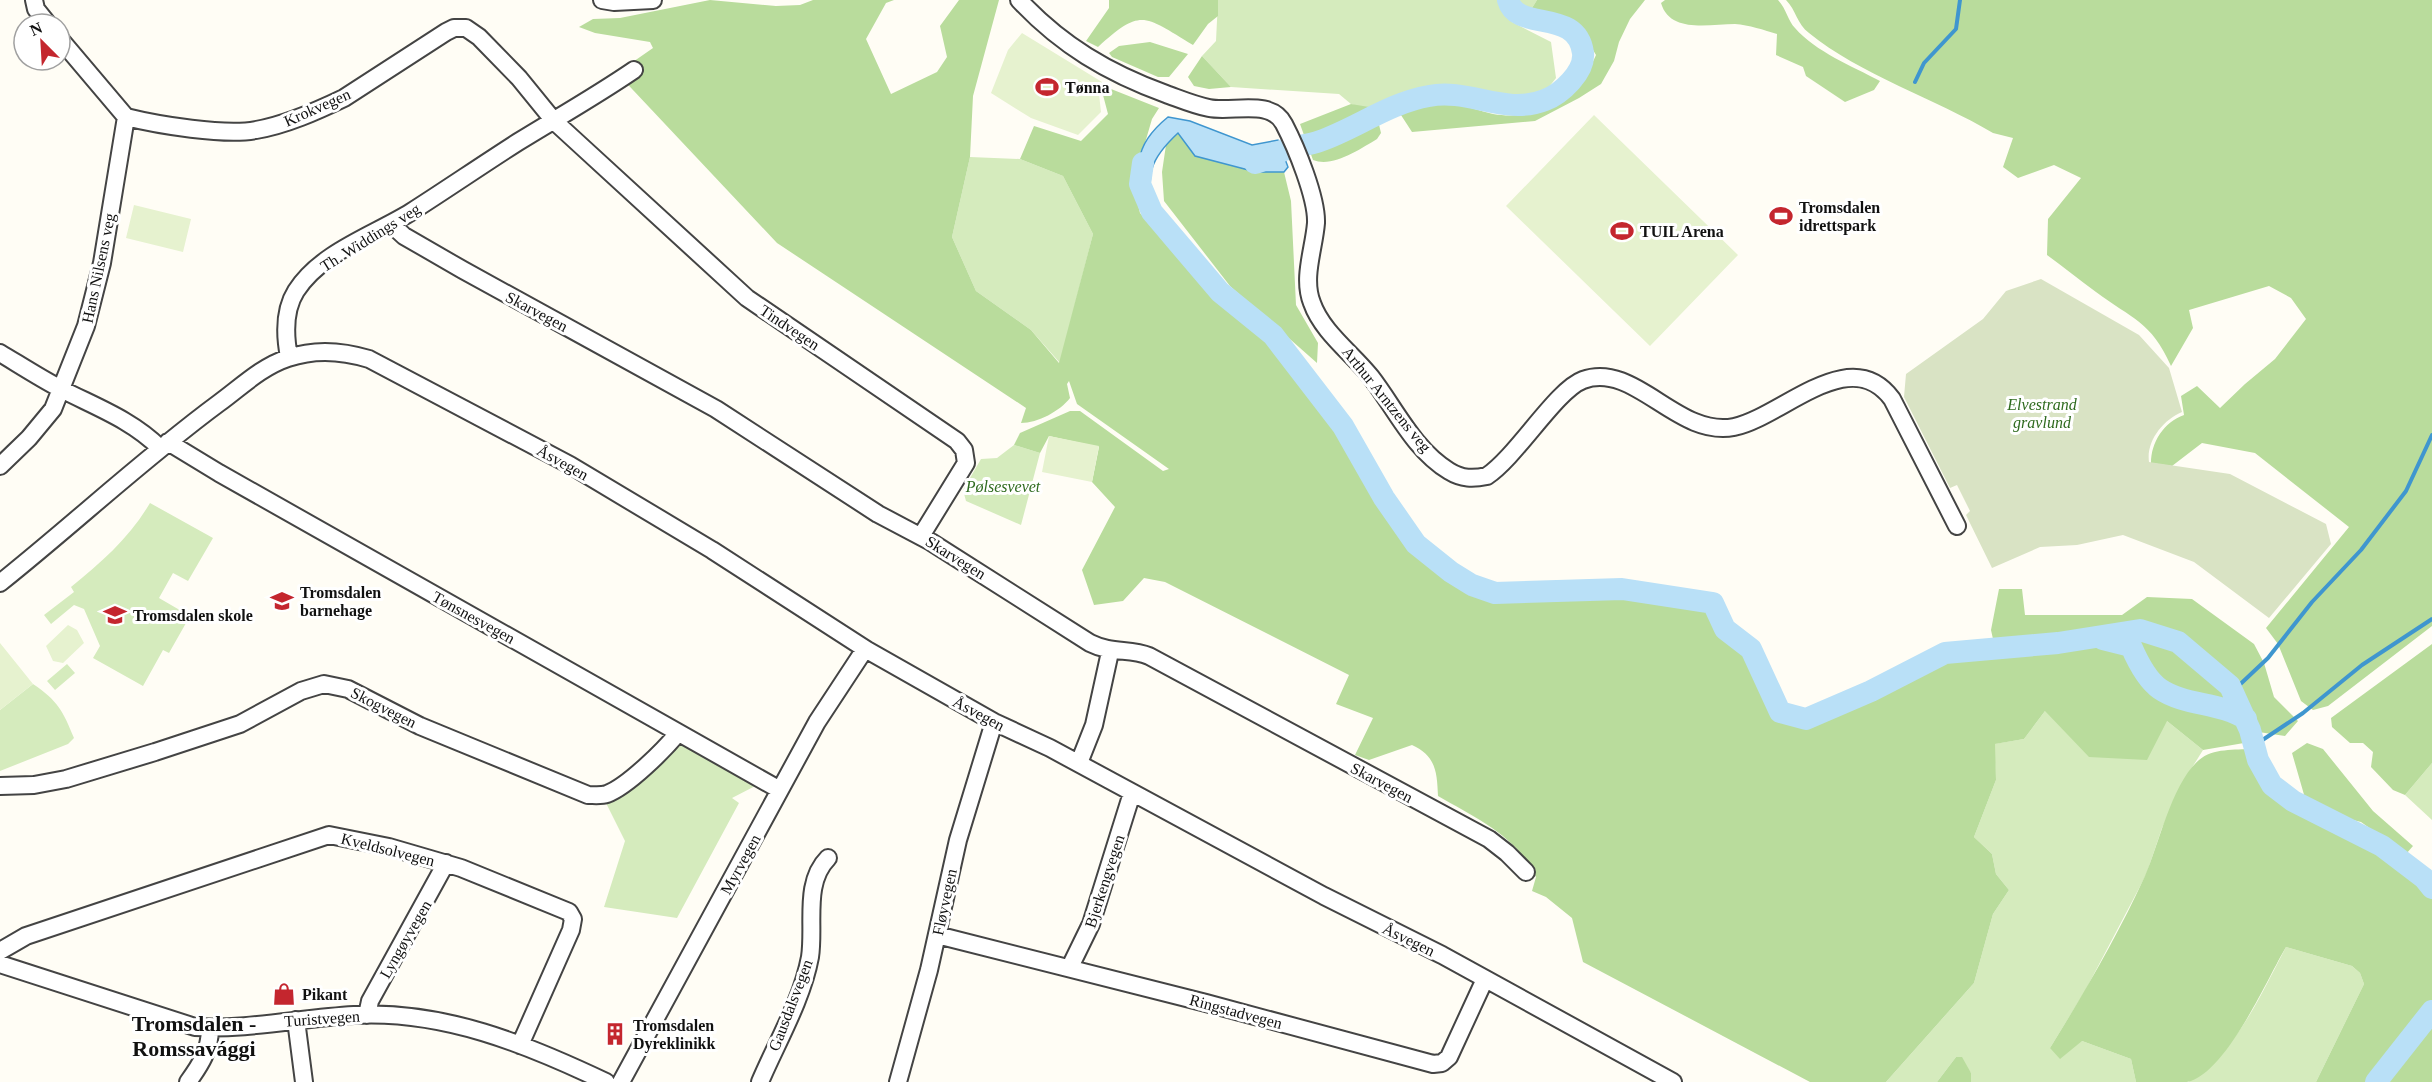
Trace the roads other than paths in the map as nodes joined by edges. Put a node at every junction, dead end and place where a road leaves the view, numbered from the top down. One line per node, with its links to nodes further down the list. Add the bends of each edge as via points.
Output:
1 (602, 0): 2 (street)
2 (653, 0)
3 (1019, 0): 14 (street, Arthur Arntzens veg, via 1064,42 1107,70 1198,106 1256,109 1278,116 1316,211 1308,287 1319,317 1370,375 1419,444 1446,470 1473,479 1487,476 1568,391 1582,380 1595,377 1607,376 1687,421 1720,429 1754,421 1837,380 1860,377 1884,388 1892,399)
4 (72, 53): 6 (street)
5 (634, 70): 7 (street, Th. Widdings veg)
6 (126, 117): 7 (street, Krokvegen, via 236,132 266,128 344,98 416,50 454,28 461,28 471,30 484,42); 11 (street, Hans Nilsens veg, via 95,296)
7 (554, 121): 8 (street, Th. Widdings veg); 15 (street, Tindvegen, via 747,298 957,441 964,450 966,463)
8 (391, 224): 10 (street, Th. Widdings veg, via 333,257 301,285 288,312); 15 (street, Skarvegen, via 404,236 473,276 708,404 878,514)
9 (0, 353): 11 (street, Tønsnesvegen)
10 (289, 357): 12 (street, via 261,371); 17 (street, Åsvegen, via 329,352 375,361 580,471)
11 (61, 389): 12 (street, Tønsnesvegen, via 114,414); 13 (street, Hans Nilsens veg, via 43,422)
12 (164, 445): 16 (street); 20 (street, Tønsnesvegen)
13 (0, 466)
14 (1957, 526)
15 (921, 536): 18 (street, Skarvegen, via 1084,640)
16 (0, 583)
17 (865, 649): 19 (street, Åsvegen); 23 (street, Myrvegen, via 817,722)
18 (1110, 652): 21 (street, via 1094,725); 27 (street, Skarvegen, via 1149,656 1489,839)
19 (994, 722): 21 (street, Åsvegen); 28 (street, Fløyvegen, via 958,840)
20 (678, 733): 22 (street, Skogvegen, via 612,792 588,795 420,726 348,689 324,684 301,691 240,724 155,752 66,779); 23 (street, Tønsnesvegen)
21 (1079, 763): 24 (street, Åsvegen)
22 (0, 786)
23 (780, 790): 40 (street, Myrvegen)
24 (1132, 793): 31 (street, Bjerkengvegen, via 1091,924); 32 (street, Åsvegen)
25 (828, 858): 41 (street, Gausdalsvegen, via 814,889 812,942 805,974)
26 (446, 863): 29 (street, Kveldsolvegen, via 329,835 108,907 26,936); 33 (street, Lyngøyvegen, via 370,1001); 36 (street, Kveldsolvegen, via 553,903 571,914 567,940)
27 (1526, 872)
28 (937, 935): 31 (street, Ringstadvegen); 42 (street, Fløyvegen)
29 (0, 951)
30 (0, 964): 35 (street, Turistvegen, via 185,1024)
31 (1070, 967): 32 (street, Ringstadvegen, via 1433,1064 1442,1063 1450,1055)
32 (1485, 979): 43 (street, Åsvegen)
33 (367, 1015): 34 (street, Turistvegen); 36 (street, Turistvegen, via 418,1017 454,1024)
34 (296, 1020): 35 (street, Turistvegen); 38 (street)
35 (210, 1028): 37 (street, via 206,1055)
36 (520, 1045): 39 (street, Turistvegen)
37 (188, 1082)
38 (304, 1082)
39 (606, 1082)
40 (621, 1082)
41 (760, 1082)
42 (898, 1082)
43 (1673, 1082)

